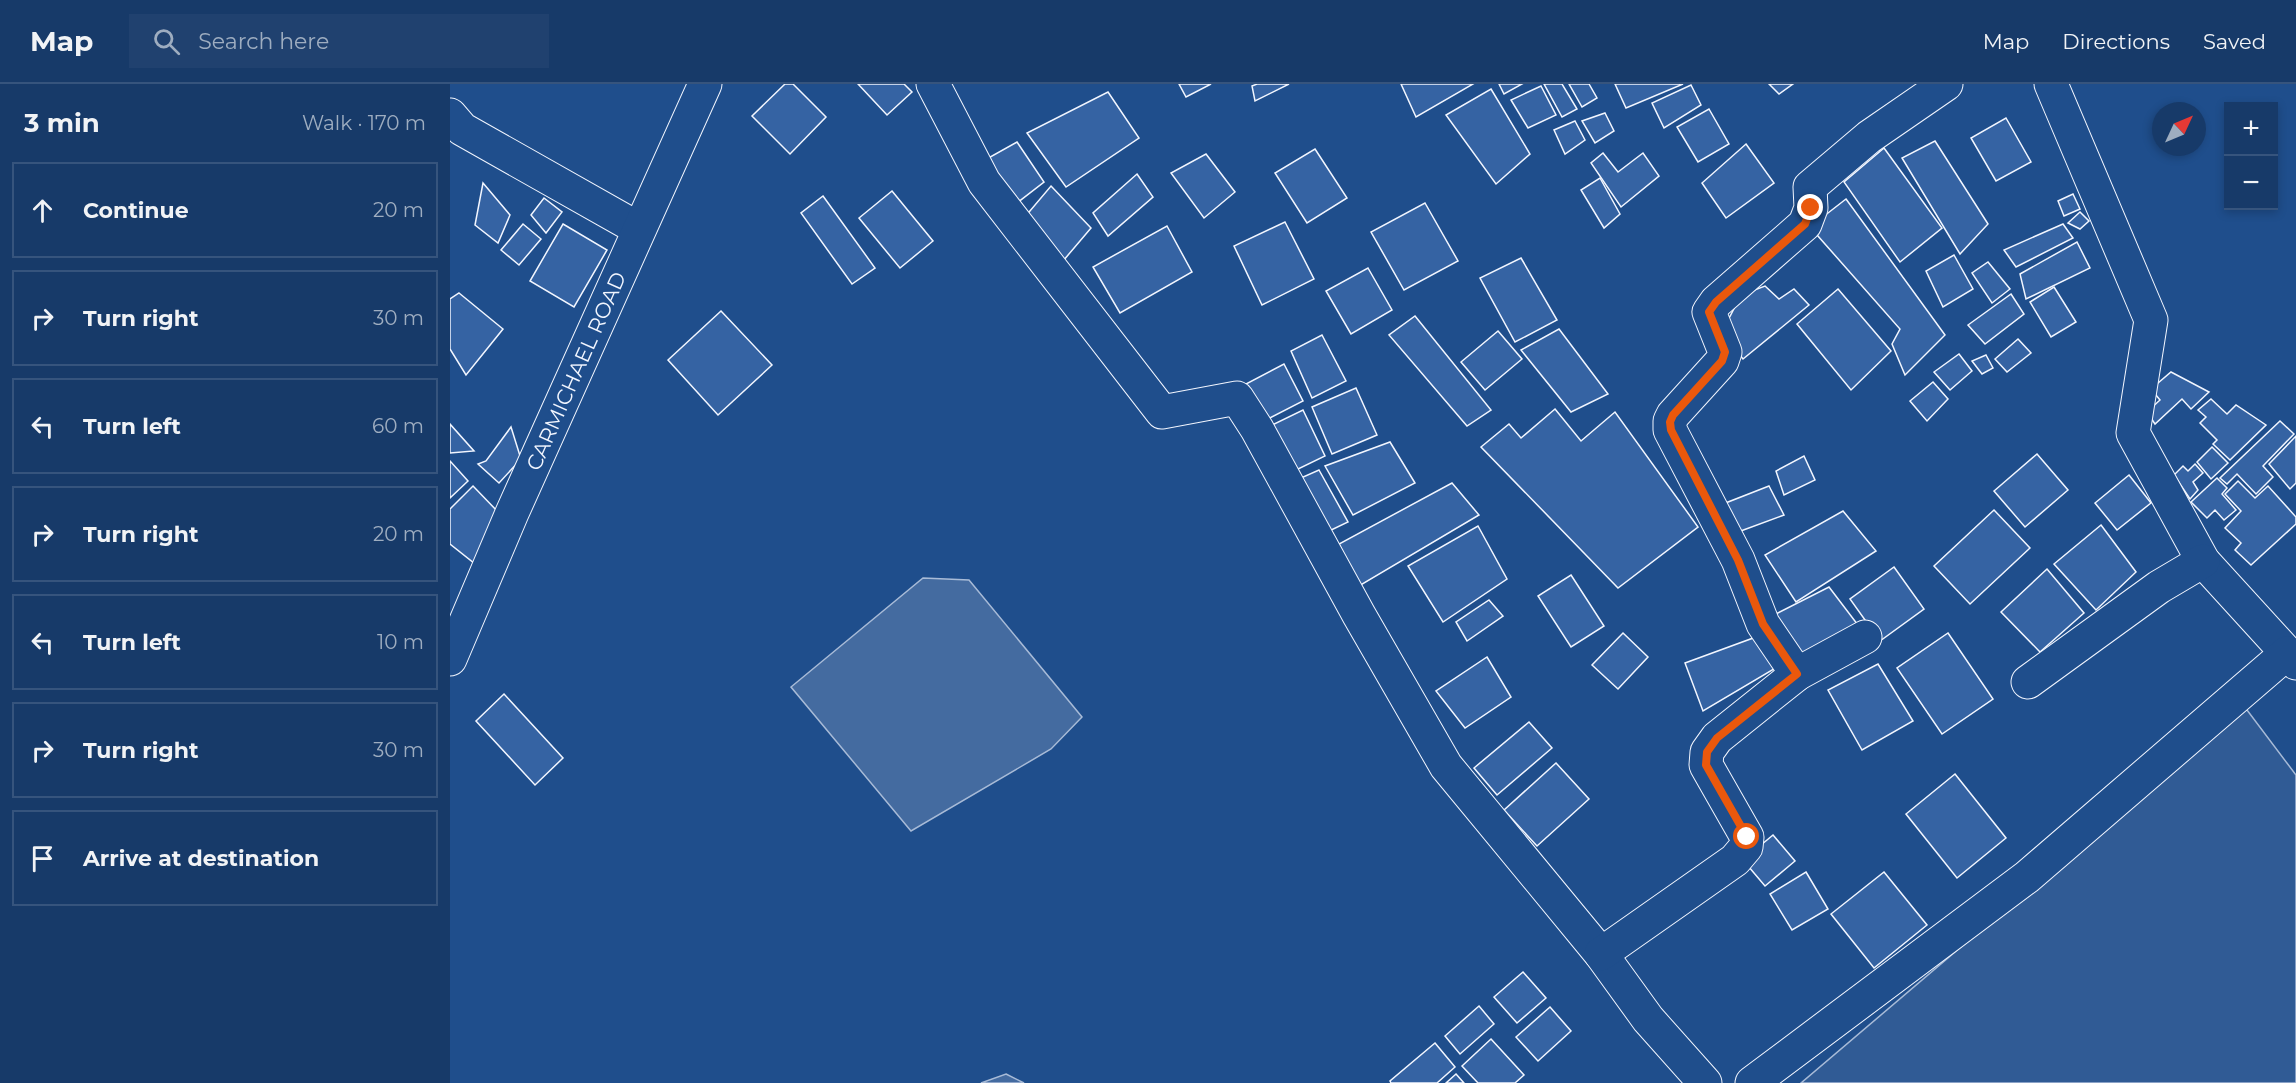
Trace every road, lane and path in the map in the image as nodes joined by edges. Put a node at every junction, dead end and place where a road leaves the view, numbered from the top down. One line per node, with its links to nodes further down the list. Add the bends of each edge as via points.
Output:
1 (705, 84): 6 (street, CARMICHAEL ROAD)
2 (933, 84): 13 (street, via 984,182 1162,412 1237,398 1446,766)
3 (1946, 84): 11 (street, via 1869,137 1810,187 1811,208 1805,224 1716,302 1709,312 1725,352 1722,361 1670,422 1738,560 1763,624)
4 (2051, 84): 7 (street, via 2151,320 2133,434)
5 (450, 115): 6 (street, via 462,129)
6 (639, 229): 9 (street, CARMICHAEL ROAD)
7 (2203, 561): 10 (street); 12 (street, via 2159,586)
8 (1865, 638): 11 (street)
9 (451, 654)
10 (2292, 658): 15 (street, via 2027,877)
11 (1797, 674): 13 (street, via 1717,738 1707,752 1706,765 1747,837 1746,847 1735,860)
12 (2028, 682)
13 (1601, 954): 14 (street, via 1648,1019)
14 (1705, 1083)
15 (1752, 1083)

